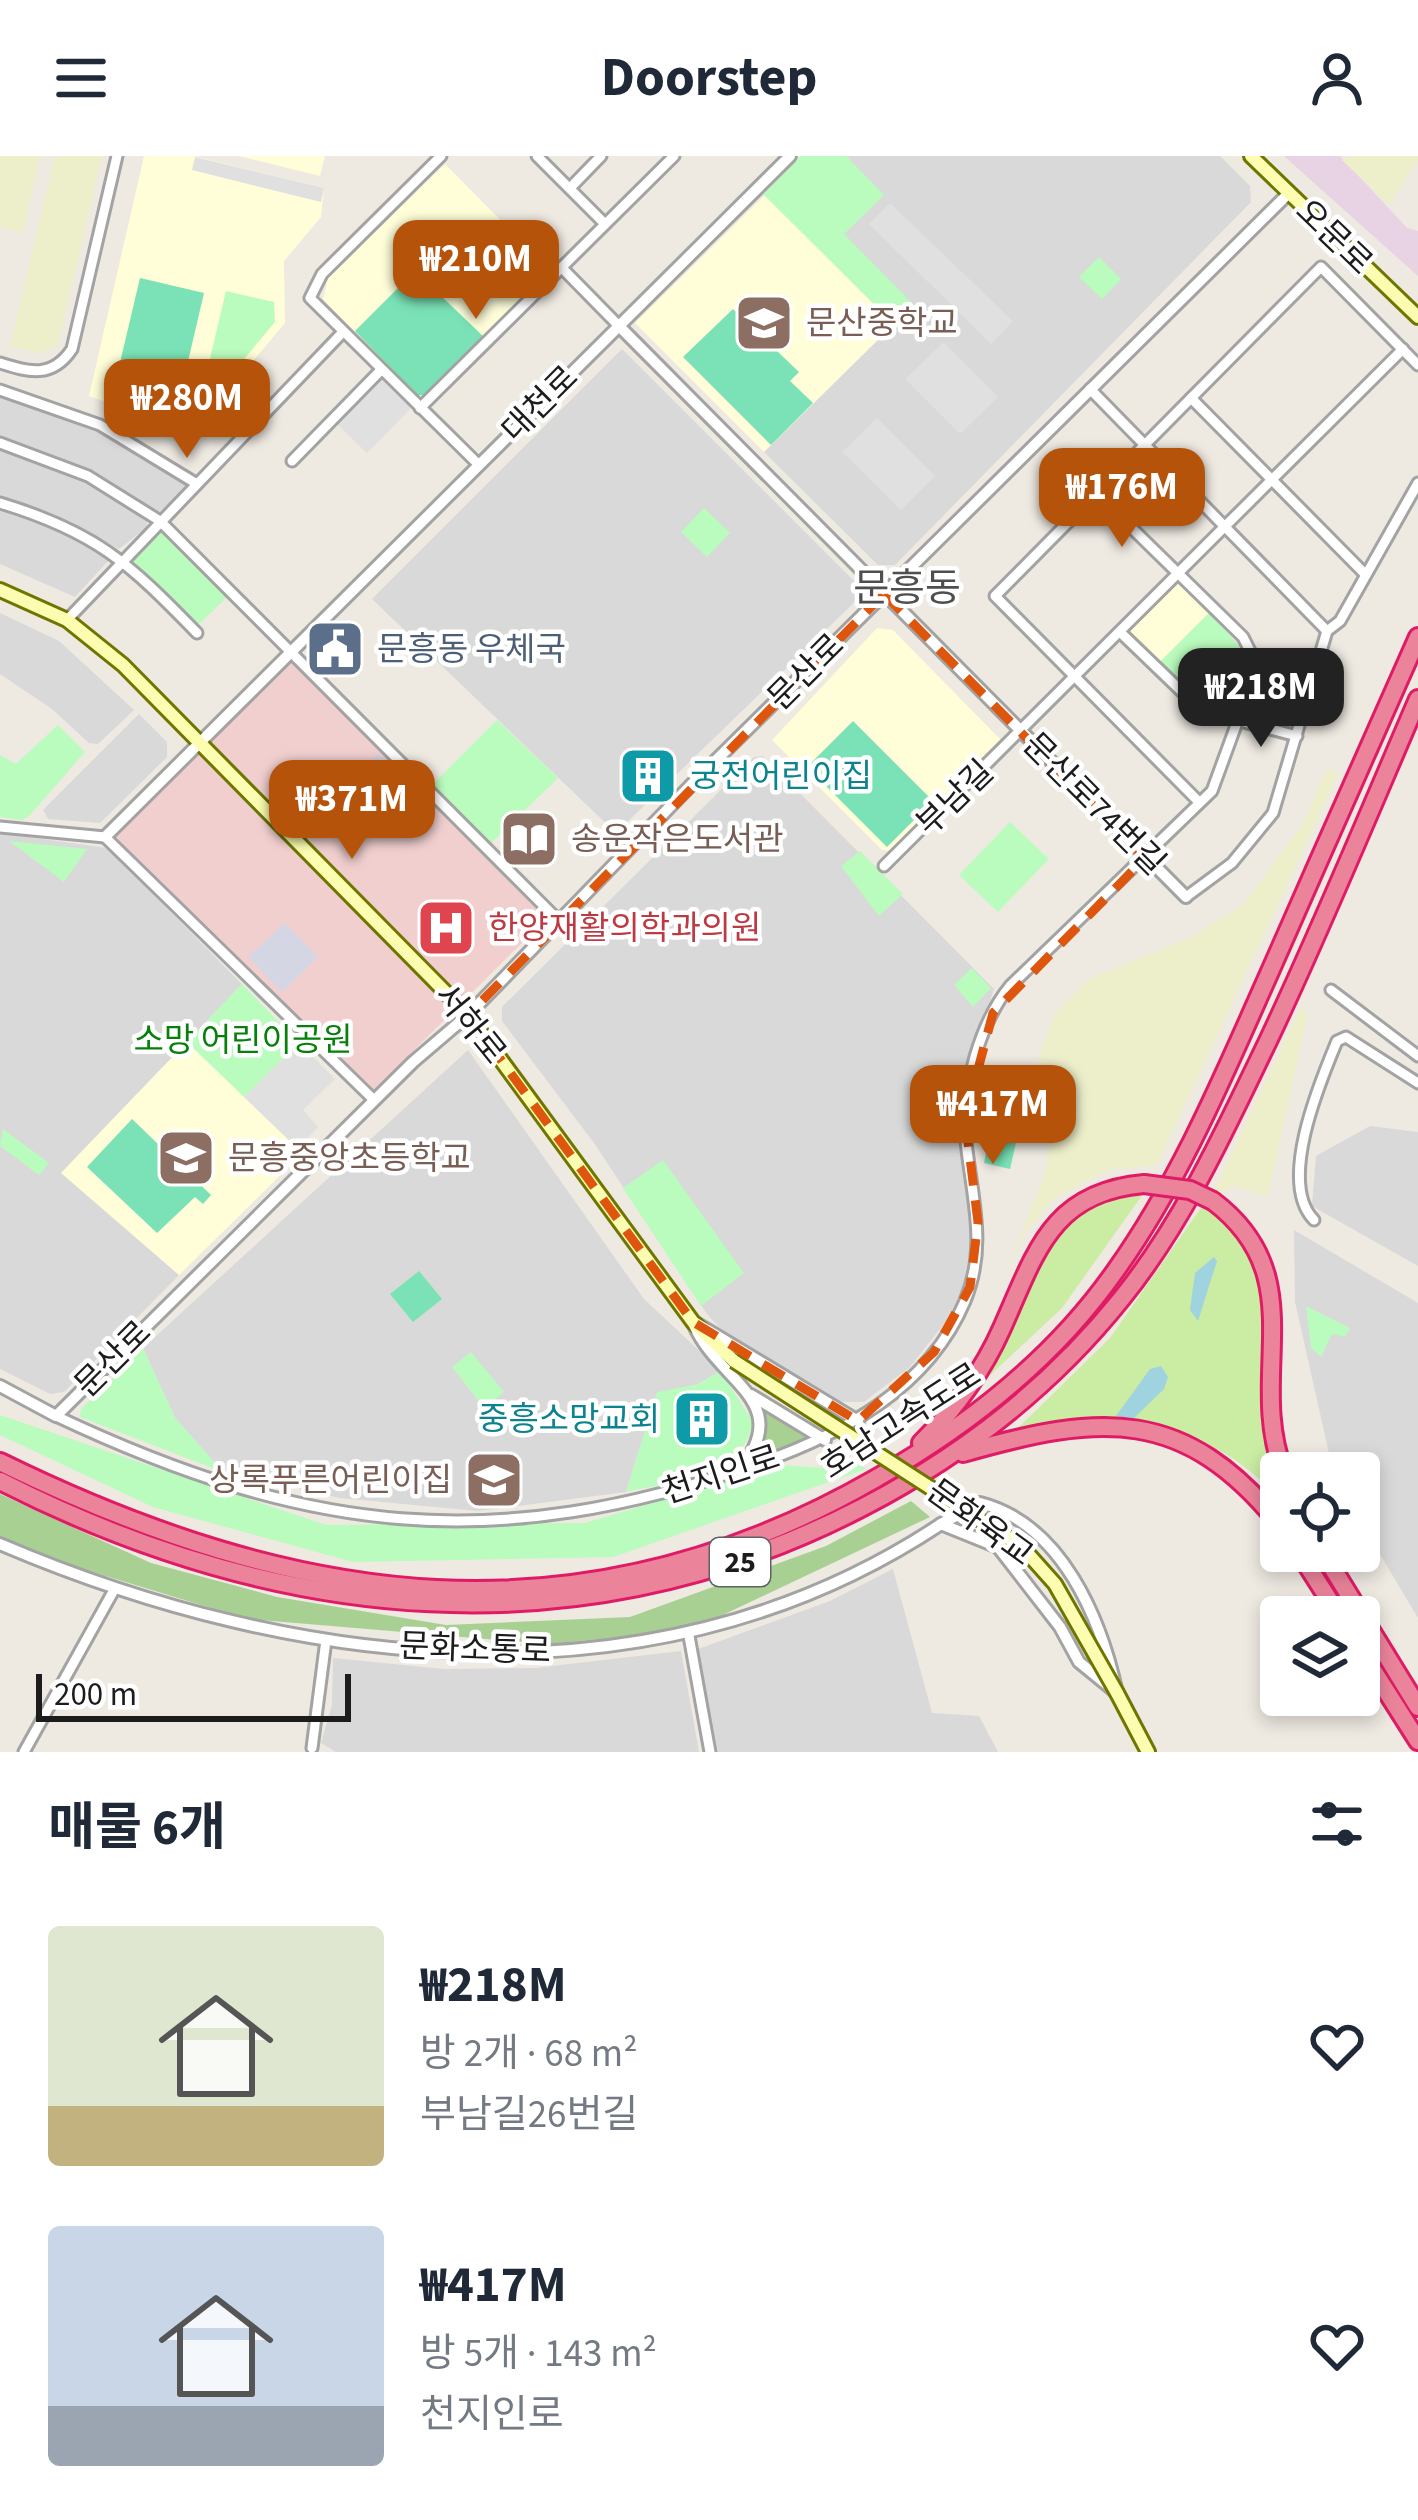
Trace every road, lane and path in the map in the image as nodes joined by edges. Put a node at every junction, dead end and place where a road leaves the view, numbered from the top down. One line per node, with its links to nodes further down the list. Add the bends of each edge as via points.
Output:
1 (117, 156): 16 (street, via 72,349 35,374)
2 (441, 156): 14 (street, via 322,274 310,298)
3 (536, 156): 8 (street)
4 (601, 156): 8 (street)
5 (674, 156): 10 (street)
6 (790, 156): 13 (street, 대천로)
7 (1251, 156): 9 (main road, 오문로)
8 (570, 188): 10 (street)
9 (1289, 193): 12 (main road, 오문로); 19 (street, 문산로)
10 (604, 224): 11 (street)
11 (563, 269): 13 (street); 22 (street)
12 (1418, 316)
13 (619, 326): 26 (street, 대천로); 38 (street, 문산로74번길)
14 (341, 334): 18 (street); 29 (street)
15 (1403, 350): 17 (street); 21 (street, via 1321,267); 27 (street, 부남길)
16 (0, 363)
17 (1418, 365)
18 (380, 371): 22 (street); 25 (street)
19 (1090, 389): 24 (street); 38 (street, 문산로)
20 (0, 390): 29 (street, via 100,425)
21 (1191, 398): 24 (street); 27 (street)
22 (420, 408): 26 (street)
23 (0, 443): 32 (street, via 88,476)
24 (1145, 446): 30 (street); 33 (street)
25 (292, 461)
26 (479, 465): 44 (street, 대천로)
27 (1270, 481): 33 (street, 부남길); 36 (street)
28 (1418, 483): 36 (street, 문산로74번길)
29 (196, 484): 32 (street)
30 (1097, 494): 35 (street); 45 (street, via 995,596)
31 (0, 503): 34 (street, via 52,518)
32 (160, 521): 34 (street); 44 (street)
33 (1226, 527): 35 (street, 부남길); 40 (street)
34 (123, 558): 39 (street); 41 (street)
35 (1179, 573): 42 (street, 부남길); 47 (street, 천지인로, via 1250,648 1254,676)
36 (1364, 573): 40 (street, 문산로74번길)
37 (0, 590): 39 (main road, 서하로)
38 (884, 594): 48 (street, 문산로74번길); 57 (street, 문산로)
39 (67, 620): 50 (main road, 서하로)
40 (1327, 631): 49 (street, 문산로74번길)
41 (197, 633)
42 (1121, 633): 45 (street, 부남길); 47 (street, via 1202,711)
43 (1418, 638): 80 (highway, 호남고속도로 / 25, via 1204,1117 1113,1275 1006,1390 916,1455 764,1534)
44 (291, 653): 50 (street, 대천로); 57 (street)
45 (1075, 678): 48 (street, 부남길); 51 (street)
46 (1418, 699): 72 (highway, 호남고속도로 / 25, via 1300,974 1186,1205 1083,1345 1026,1401)
47 (1238, 720): 49 (street); 51 (street, 천지인로, via 1222,773)
48 (1023, 731): 54 (street, 문산로74번길); 55 (street, 부남길)
49 (1297, 736): 56 (street, 문산로74번길, via 1265,825)
50 (200, 743): 53 (street, 대천로); 59 (main road, 서하로)
51 (1199, 802): 54 (street, 천지인로)
52 (0, 827): 53 (street)
53 (105, 837): 62 (street)
54 (1145, 858): 56 (street, 문산로74번길); 69 (street, 천지인로, via 1010,986 993,1013 965,1118 978,1222 970,1287 934,1352)
55 (884, 866)
56 (1186, 897)
57 (560, 922): 59 (street, 문산로)
58 (1330, 990): 60 (street)
59 (469, 1015): 62 (street, 문산로); 64 (main road, 서하로)
60 (1418, 1056)
61 (1418, 1083): 63 (street, via 1346,1037 1337,1041 1306,1126 1301,1199)
62 (374, 1100): 68 (street, 문산로)
63 (1314, 1220)
64 (693, 1322): 65 (main road, 서하로); 67 (street, via 703,1346); 69 (street)
65 (734, 1361): 85 (main road, 문화육교, bridge, via 1022,1547 1066,1601)
66 (0, 1386): 68 (street, 천지인로)
67 (748, 1393): 70 (street); 74 (street, via 761,1426)
68 (56, 1415): 74 (street, 천지인로, via 238,1489 413,1521 578,1515)
69 (857, 1421): 70 (street, 천지인로)
70 (825, 1440): 74 (street, 천지인로)
71 (1279, 1452): 80 (highway, bridge, via 1271,1422 1273,1293 1256,1244 1213,1201 1144,1184 1082,1202 1048,1233 967,1391 907,1454 776,1519)
72 (945, 1459): 75 (highway, 호남고속도로 / 25, via 820,1529 739,1562 615,1594 530,1604 427,1604 308,1591 183,1558); 76 (highway, via 1041,1432 1123,1426 1212,1458)
73 (0, 1462): 80 (highway, 호남고속도로 / 25, via 182,1541 298,1574 506,1589)
74 (739, 1471)
75 (0, 1481)
76 (1260, 1500)
77 (940, 1524): 82 (street, 문화소통로, via 848,1576); 85 (street, via 998,1547 1079,1662); 85 (street, 문화소통로, via 980,1503 1047,1545 1098,1618)
78 (0, 1544): 81 (street, 문화소통로)
79 (1335, 1572): 86 (highway)
80 (620, 1576)
81 (114, 1590): 83 (street, 문화소통로, via 225,1624); 89 (street)
82 (689, 1636): 83 (street, 문화소통로, via 508,1654); 90 (street)
83 (326, 1640): 88 (street)
84 (1380, 1681): 87 (highway)
85 (1117, 1693): 91 (main road)
86 (1418, 1707)
87 (1418, 1741)
88 (312, 1748)
89 (23, 1752)
90 (710, 1752)
91 (1148, 1752)

